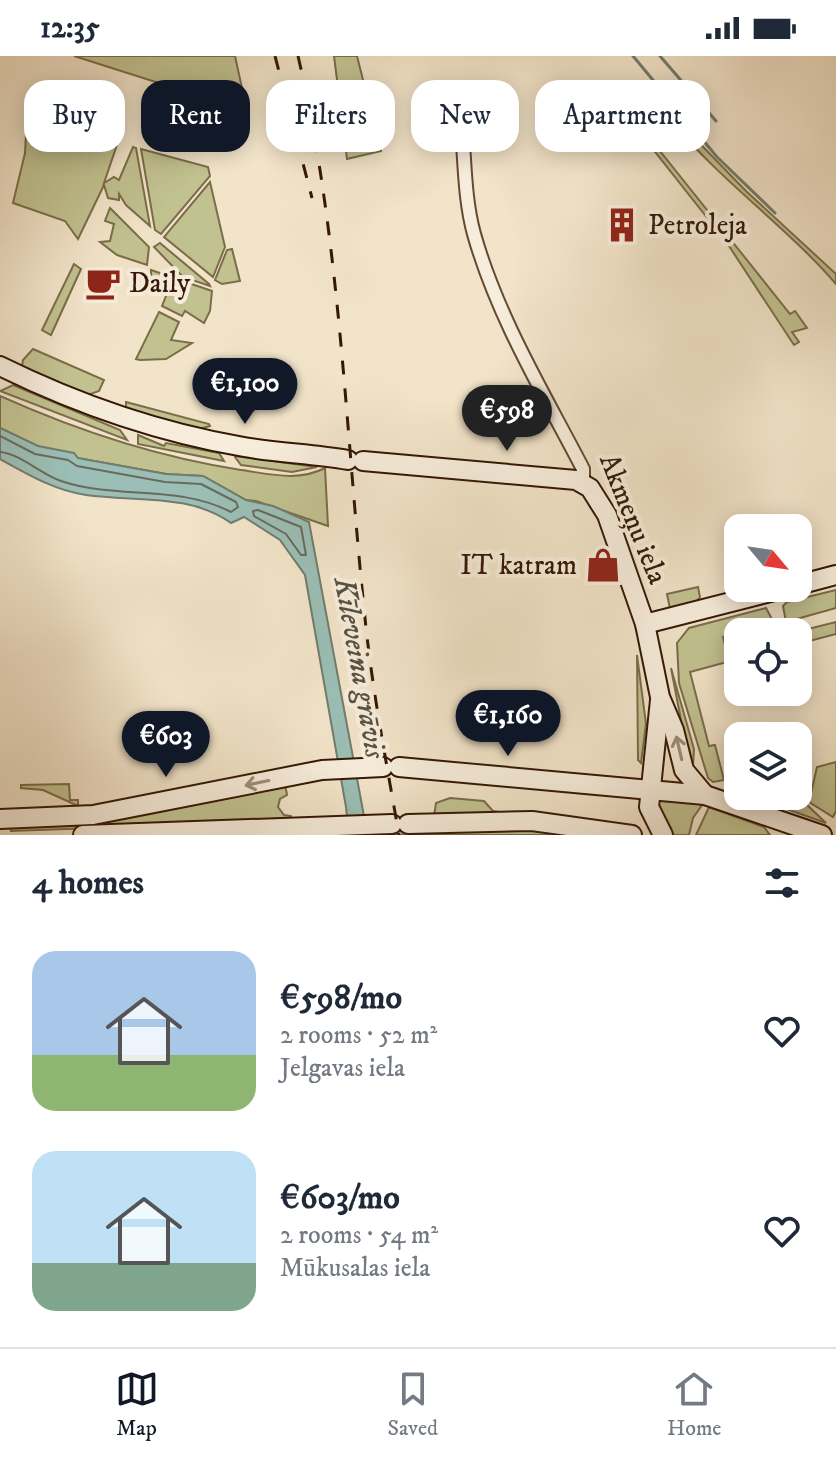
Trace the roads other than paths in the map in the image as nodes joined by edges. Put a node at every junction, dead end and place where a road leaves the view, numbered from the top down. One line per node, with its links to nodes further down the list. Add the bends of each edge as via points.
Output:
1 (464, 152): 3 (street, Akmeņu iela, via 475,237 538,382 583,469)
2 (0, 366): 3 (main road, via 97,410 248,448)
3 (583, 482): 7 (main road, Akmeņu iela, via 607,515)
4 (836, 575): 5 (main road)
5 (812, 581)
6 (731, 602): 7 (main road)
7 (645, 624): 8 (main road, Akmeņu iela)
8 (660, 697): 9 (main road, Akmeņu iela); 10 (main road, Akmeņu iela, one-way to 8, via 684,770)
9 (650, 788): 10 (main road); 12 (main road, one-way to 12, via 391,767 334,768 93,815); 16 (main road, Akmeņu iela, via 652,820)
10 (705, 795): 11 (main road)
11 (762, 815): 13 (main road); 17 (main road)
12 (0, 819)
13 (818, 834)
14 (83, 835): 15 (main road, via 532,821)
15 (632, 835)
16 (663, 835)
17 (776, 835)

